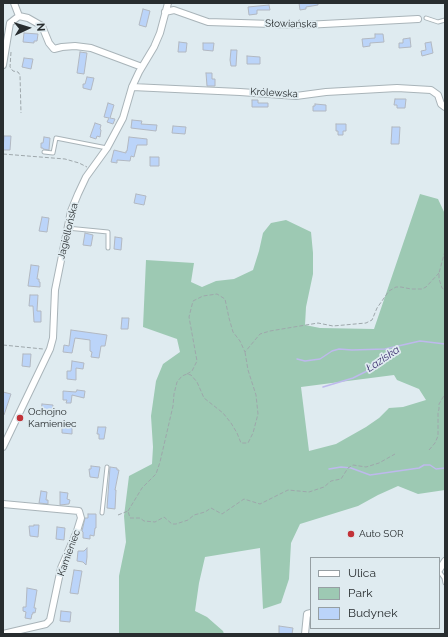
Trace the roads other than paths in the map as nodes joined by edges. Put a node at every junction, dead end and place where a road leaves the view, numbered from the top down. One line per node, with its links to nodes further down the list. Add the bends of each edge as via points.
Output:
1 (14, 3): 4 (street)
2 (168, 3): 3 (street, Jagiellońska)
3 (165, 12): 6 (street, Słowiańska, via 174,10 208,22 305,25); 9 (street, Jagiellońska, via 160,33)
4 (19, 16): 8 (street, via 10,23); 9 (street, via 42,26 54,49 62,46 91,48)
5 (426, 18): 7 (lane, via 438,22)
6 (418, 19)
7 (445, 20)
8 (3, 65)
9 (142, 67): 10 (street, Jagiellońska)
10 (132, 87): 11 (street, Królewska, via 296,96 397,88 431,90 438,95); 12 (street, Jagiellońska, via 123,118)
11 (445, 107)
12 (107, 148): 13 (lane, via 56,138 53,153); 14 (street, Jagiellońska, via 78,194)
13 (44, 152)
14 (67, 228): 15 (lane, via 108,232); 16 (street, Jagiellońska, via 55,290 53,338 50,349)
15 (108, 248)
16 (3, 447)
17 (107, 466): 19 (lane)
18 (3, 504): 23 (street, Kamieniec, via 79,511 81,518 61,568 50,620 46,624)
19 (102, 513)
20 (440, 572): 21 (lane)
21 (445, 583)
22 (310, 613): 24 (street, via 307,614)
23 (3, 634)
24 (305, 634)

